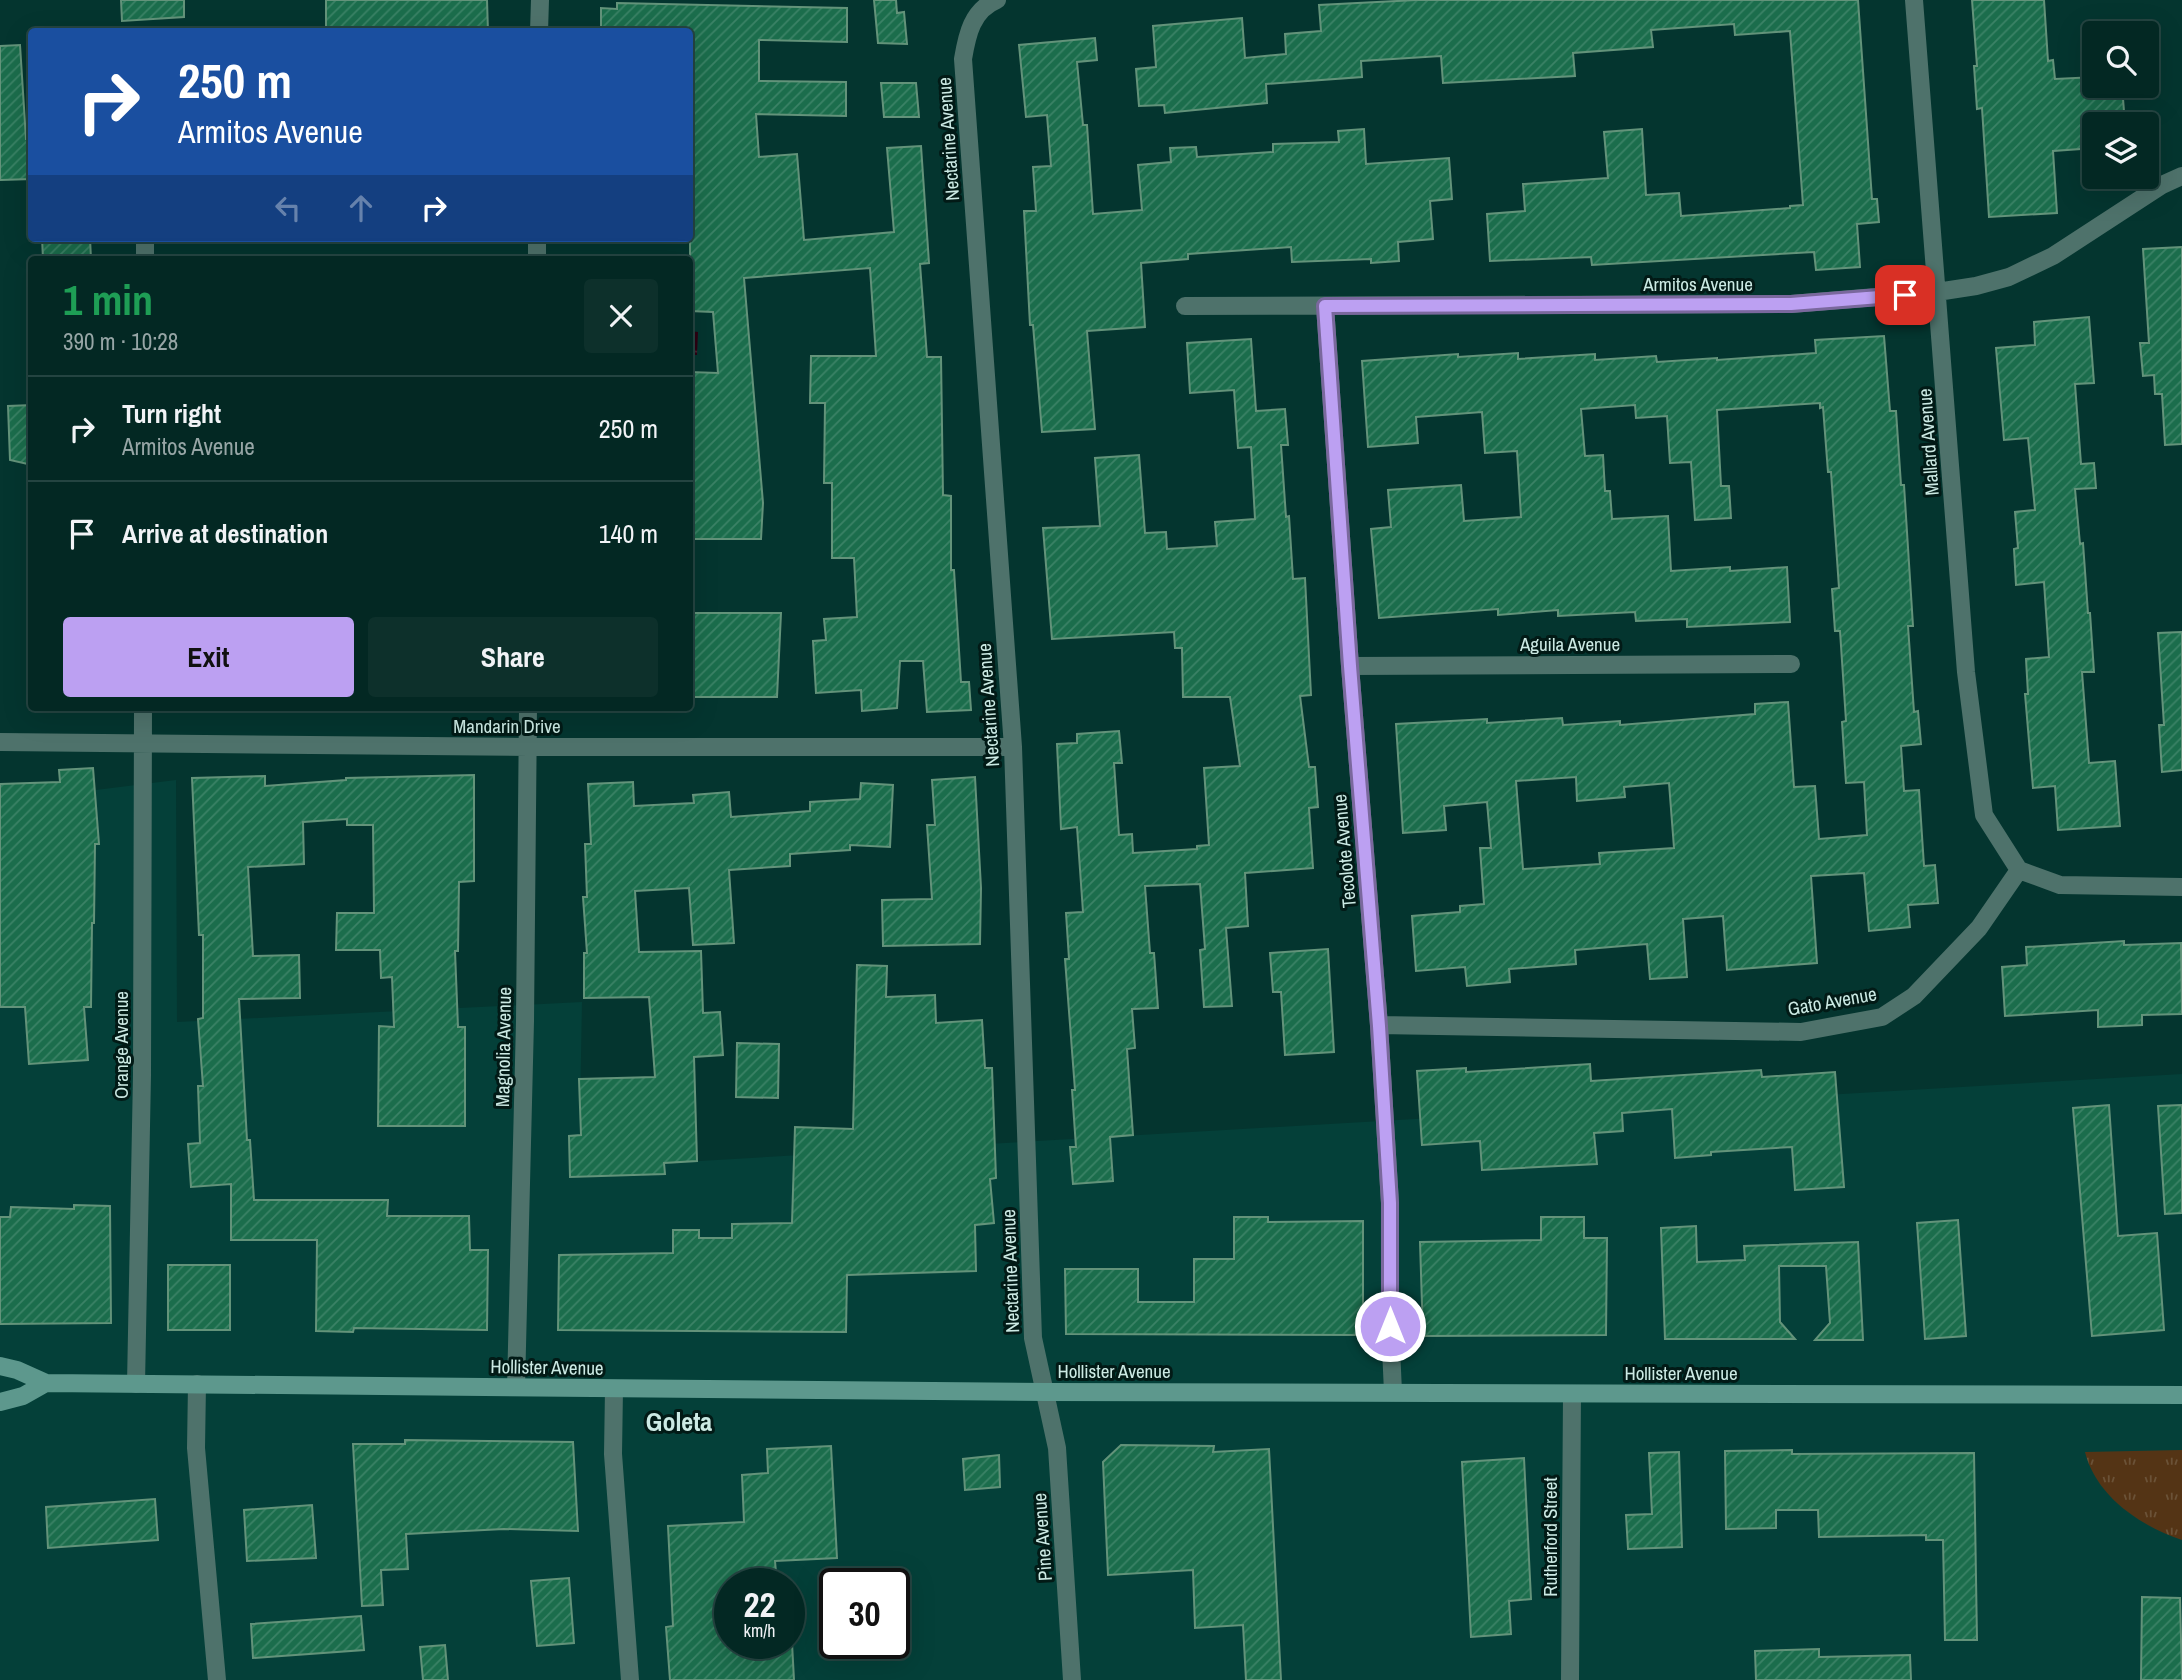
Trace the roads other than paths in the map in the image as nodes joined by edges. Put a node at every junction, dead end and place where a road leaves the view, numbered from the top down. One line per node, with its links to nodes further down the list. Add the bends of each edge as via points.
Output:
1 (540, 0): 4 (street)
2 (996, 0): 16 (street, Nectarine Avenue, via 975,16 963,59)
3 (1914, 0): 6 (street, Mallard Avenue)
4 (539, 28)
5 (2182, 176): 6 (street, Armitos Avenue, via 2053,256 2009,277)
6 (1937, 292): 8 (street, Armitos Avenue, via 1791,304); 17 (street, Mallard Avenue, via 1977,767 1984,815)
7 (1185, 306): 8 (street, Armitos Avenue)
8 (1325, 306): 10 (street, Tecolote Avenue)
9 (1791, 664): 10 (street, Aguila Avenue)
10 (1350, 666): 19 (street, Tecolote Avenue)
11 (143, 711): 14 (street, Orange Avenue)
12 (528, 711): 15 (street, Magnolia Avenue)
13 (0, 742): 14 (street, Mandarin Drive)
14 (143, 744): 15 (street, Mandarin Drive); 22 (street, Orange Avenue)
15 (528, 747): 16 (street, Mandarin Drive); 24 (street, Magnolia Avenue)
16 (1013, 747): 26 (street, Nectarine Avenue, via 1033,1338)
17 (2020, 870): 18 (street, via 2060,885); 19 (street, Gato Avenue, via 1979,928 1914,996 1882,1017 1801,1031)
18 (2182, 887)
19 (1379, 1026): 27 (street, Tecolote Avenue, via 1390,1203)
20 (0, 1366): 21 (main road, Hollister Avenue)
21 (46, 1383): 22 (main road, Hollister Avenue); 30 (main road, Hollister Avenue)
22 (136, 1384): 23 (main road, Hollister Avenue)
23 (197, 1384): 24 (main road, Hollister Avenue); 31 (street, via 196,1448)
24 (516, 1387): 25 (main road, Hollister Avenue)
25 (614, 1389): 26 (main road, Hollister Avenue); 32 (street, via 613,1454)
26 (1046, 1392): 27 (main road, Hollister Avenue); 33 (street, Pine Avenue, via 1057,1448)
27 (1393, 1392): 28 (main road, Hollister Avenue)
28 (1572, 1394): 29 (main road, Hollister Avenue); 34 (street, Rutherford Street)
29 (2182, 1395)
30 (0, 1402)
31 (217, 1680)
32 (630, 1680)
33 (1072, 1680)
34 (1570, 1680)

